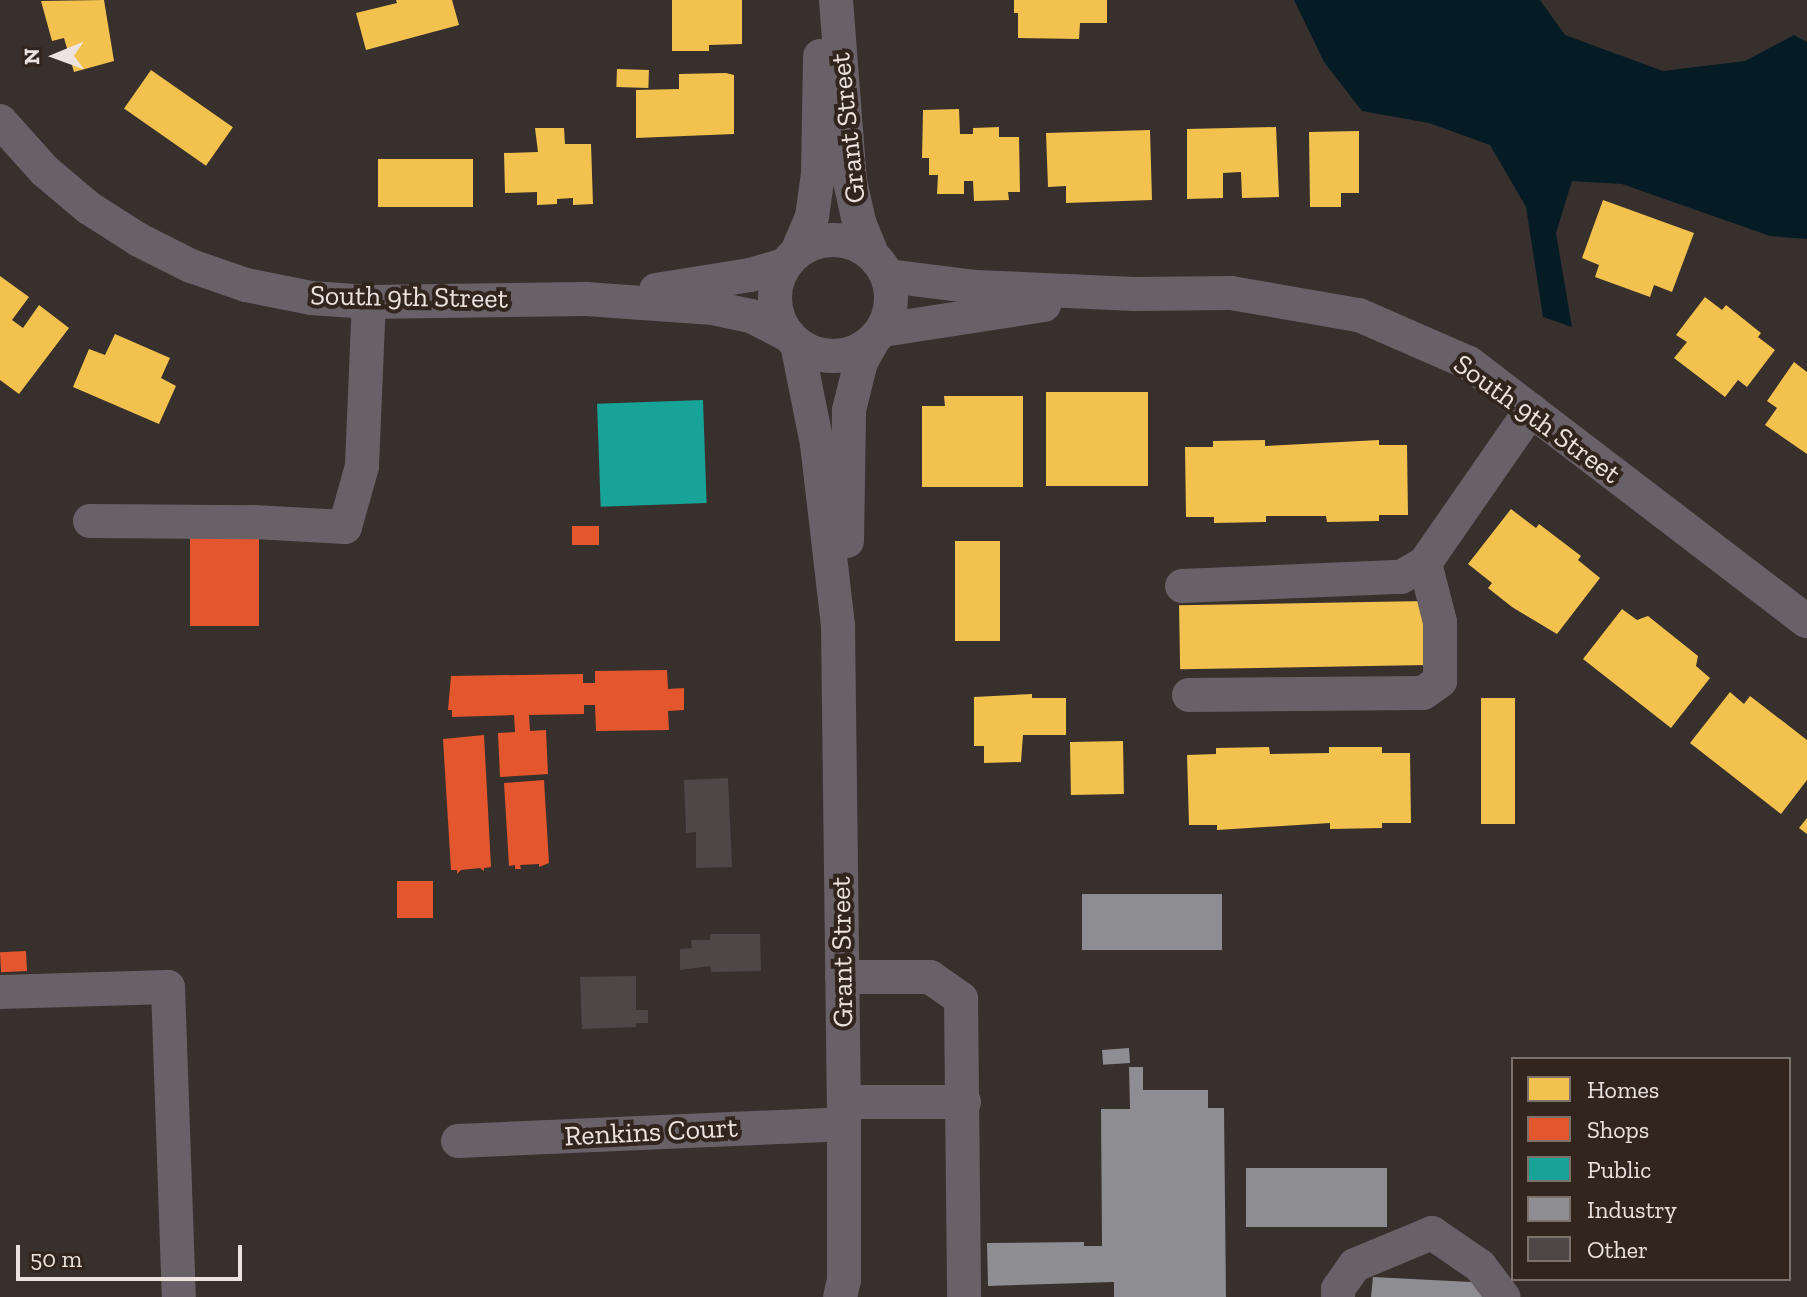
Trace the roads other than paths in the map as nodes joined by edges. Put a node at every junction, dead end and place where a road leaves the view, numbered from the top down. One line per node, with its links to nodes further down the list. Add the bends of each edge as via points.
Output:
1 (825, 0): 4 (street, Grant Street, via 817,181 812,217)
2 (836, 0): 5 (street, Grant Street, via 850,181 859,222)
3 (0, 121): 8 (street, South 9th Street, via 45,171 89,208 191,266 311,298)
4 (791, 258): 5 (street, Grant Street, via 810,244 837,239 856,244); 7 (street, South 9th Street, via 723,280); 10 (street, Grant Street, via 775,297 778,317)
5 (880, 265): 6 (street, South 9th Street, via 976,287); 9 (street, Grant Street, via 890,313)
6 (1135, 294): 9 (street, South 9th Street, via 933,319); 11 (street, South 9th Street, via 1231,293 1359,315 1469,363)
7 (586, 299): 8 (street, South 9th Street); 10 (street, South 9th Street, via 740,313)
8 (369, 302): 12 (street, via 362,466 345,527)
9 (877, 336): 10 (street, via 859,351 827,356); 16 (street, Grant Street, via 861,362 849,410 846,555)
10 (793, 339): 16 (street, Grant Street, via 817,444)
11 (1531, 410): 13 (street); 15 (street, South 9th Street)
12 (90, 521)
13 (1425, 563): 14 (street, via 1401,577); 17 (street, via 1440,622 1440,681 1423,693)
14 (1182, 586)
15 (1807, 621)
16 (838, 625): 18 (street, Grant Street)
17 (1189, 695)
18 (842, 977): 20 (street, via 930,977 961,999); 21 (street, Grant Street)
19 (0, 992): 24 (street, via 168,987)
20 (964, 1102): 21 (street, Renkins Court); 25 (street)
21 (844, 1113): 22 (street, Renkins Court); 23 (street, Grant Street)
22 (458, 1141)
23 (845, 1291)
24 (179, 1297)
25 (964, 1297)
26 (1338, 1297): 27 (street, via 1355,1265 1432,1233 1480,1266)
27 (1503, 1297)

